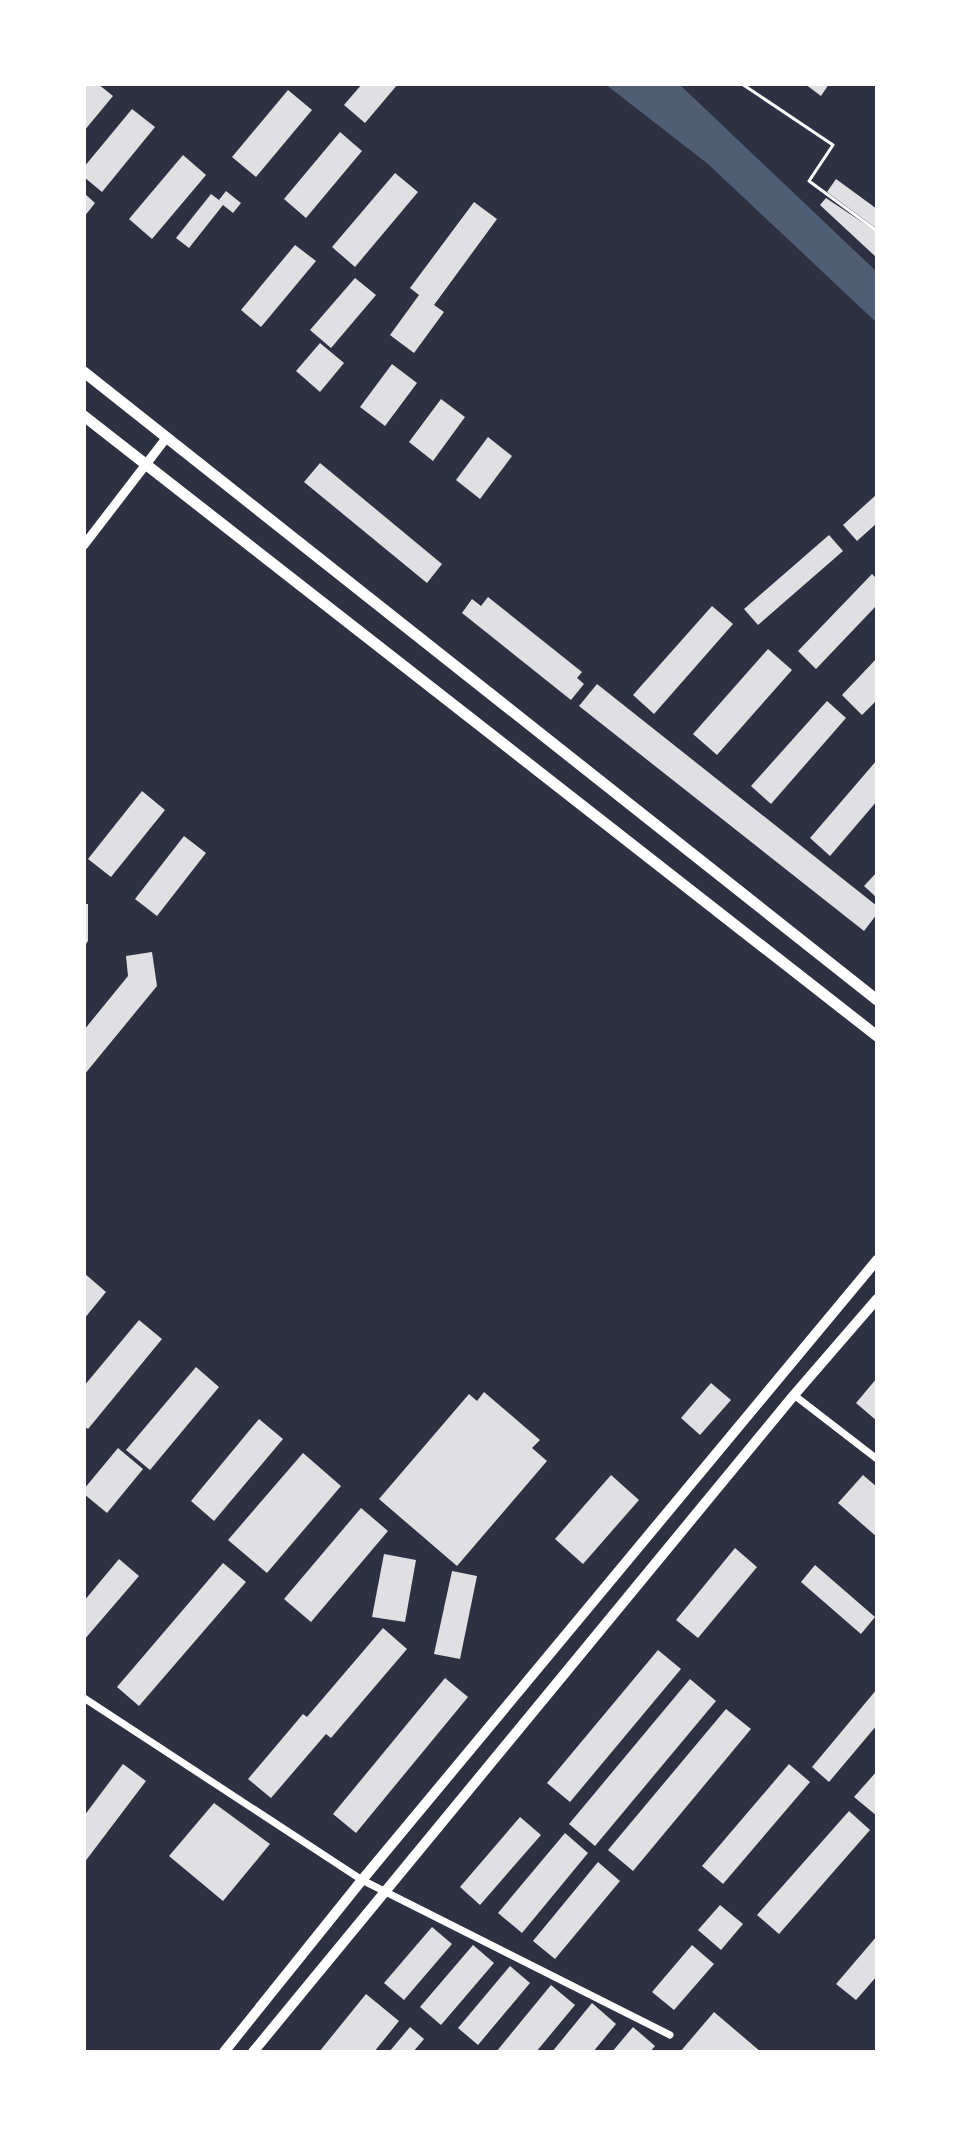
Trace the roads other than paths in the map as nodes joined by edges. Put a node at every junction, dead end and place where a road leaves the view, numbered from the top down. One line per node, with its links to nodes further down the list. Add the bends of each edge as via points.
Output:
1 (84, 372): 3 (main road)
2 (84, 416): 4 (main road)
3 (167, 437): 4 (street); 6 (main road)
4 (145, 465): 5 (street); 7 (main road)
5 (84, 545)
6 (877, 1000)
7 (877, 1036)
8 (877, 1260): 13 (main road)
9 (877, 1299): 10 (main road)
10 (794, 1395): 11 (street); 14 (main road)
11 (877, 1459)
12 (84, 1698): 13 (street)
13 (362, 1880): 14 (street); 16 (main road)
14 (383, 1891): 15 (street); 17 (main road)
15 (670, 2035)
16 (224, 2052)
17 (253, 2052)

